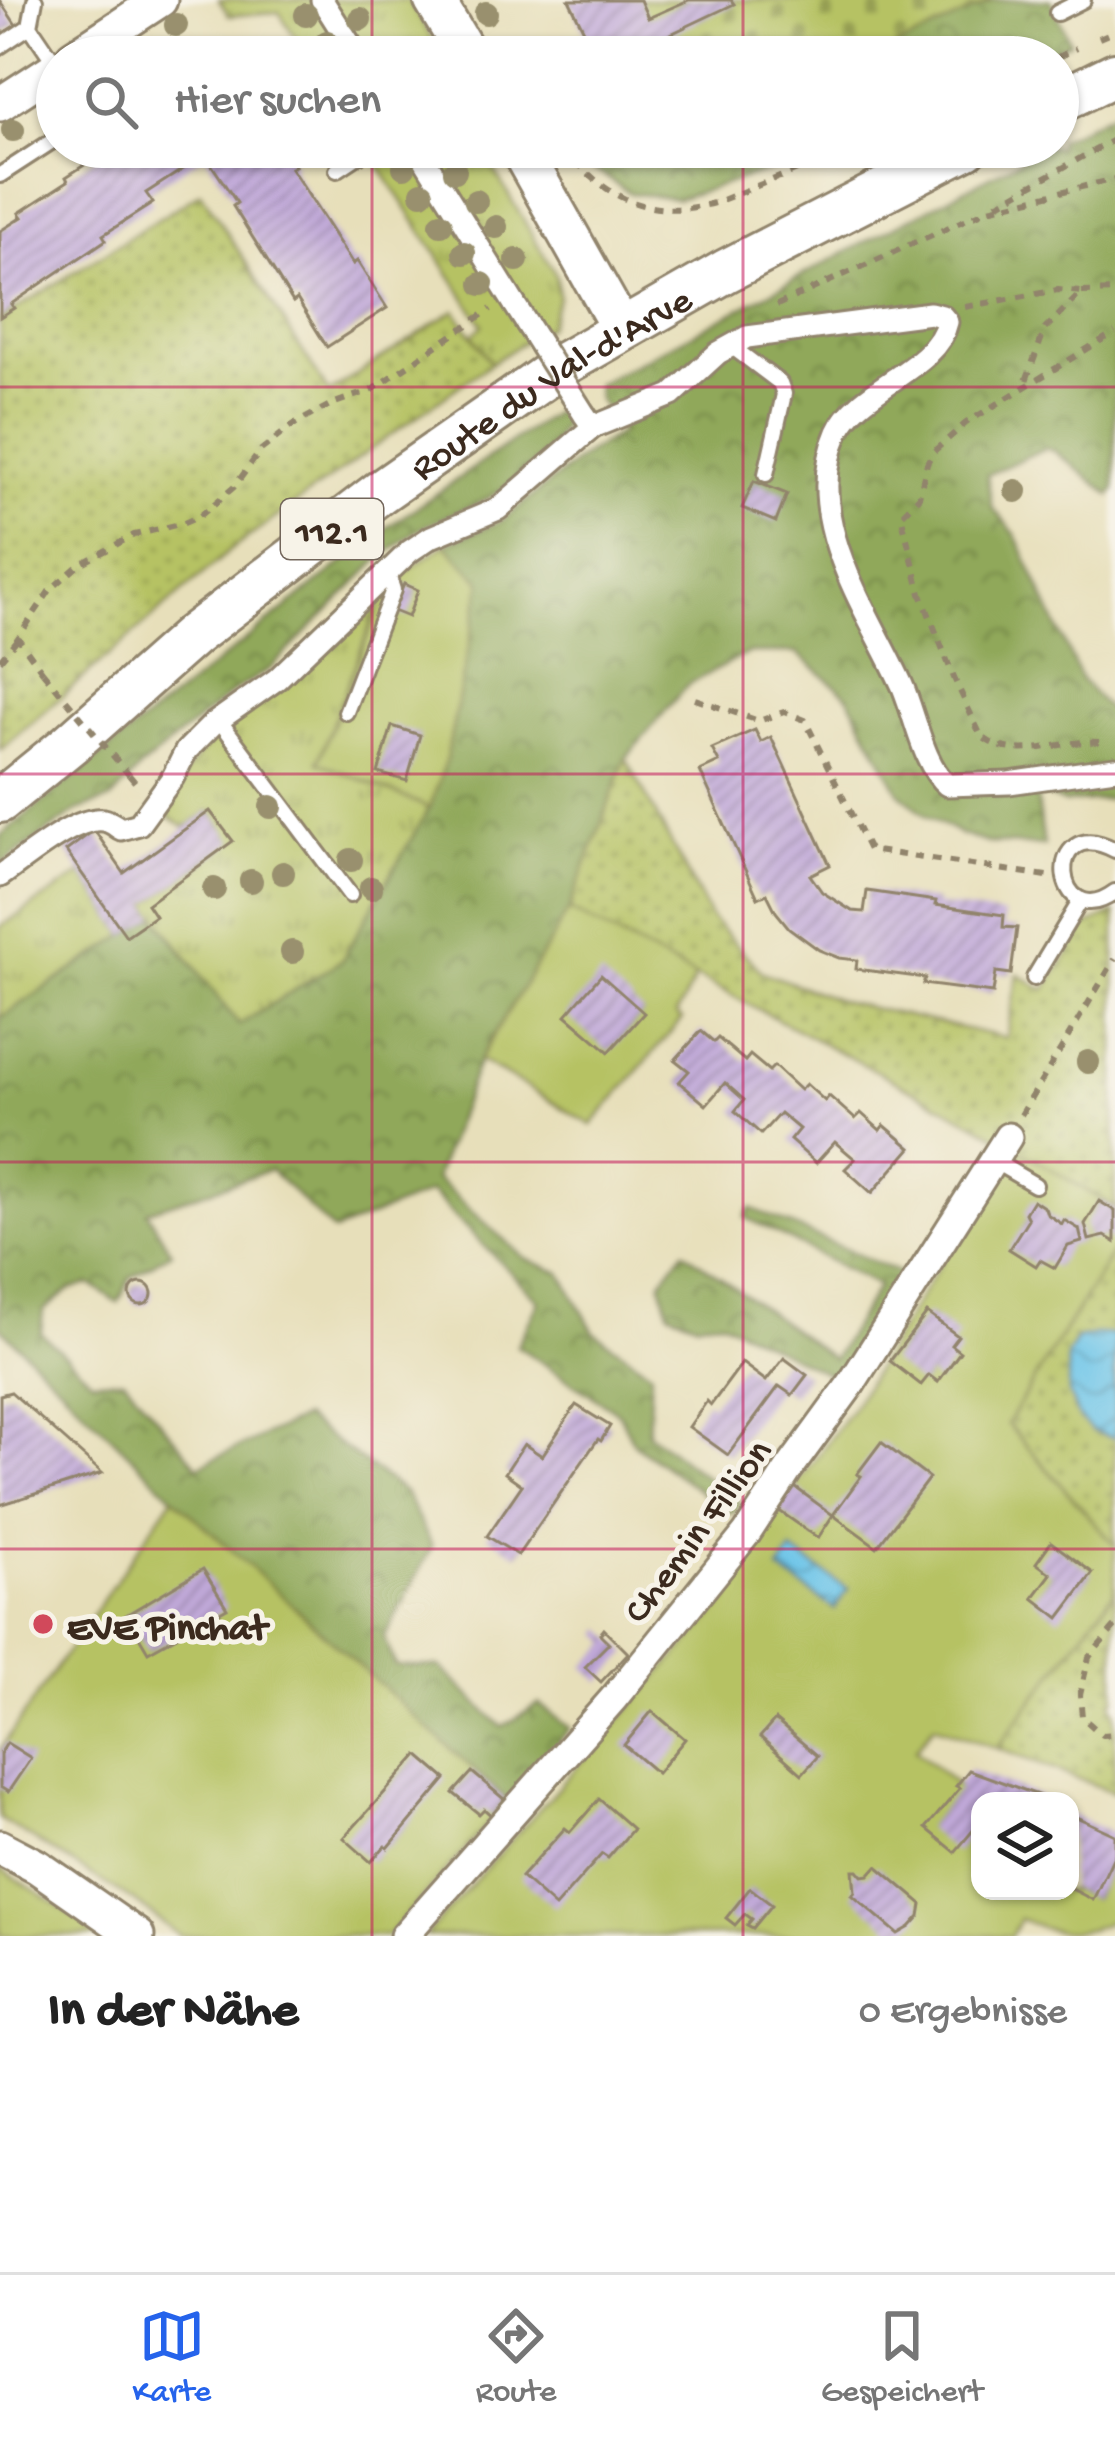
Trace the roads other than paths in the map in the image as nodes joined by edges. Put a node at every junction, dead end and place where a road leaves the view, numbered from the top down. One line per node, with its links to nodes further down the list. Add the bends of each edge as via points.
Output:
1 (35, 0): 7 (lane)
2 (160, 0): 8 (street)
3 (322, 0): 9 (street)
4 (434, 0): 10 (main road)
5 (1083, 0): 6 (lane)
6 (1057, 13)
7 (30, 26): 11 (lane); 12 (lane)
8 (105, 36)
9 (345, 36)
10 (455, 36)
11 (36, 39)
12 (0, 46)
13 (1115, 74): 15 (main road)
14 (36, 86): 16 (street)
15 (1079, 92)
16 (0, 104)
17 (36, 152): 23 (lane)
18 (340, 168): 22 (lane)
19 (430, 168): 26 (street, bridge)
20 (531, 168): 24 (main road)
21 (926, 168): 24 (main road, Route du Val-d'Arve / 112.1)
22 (337, 170)
23 (0, 175)
24 (622, 330): 32 (main road, Route du Val-d'Arve / 112.1, via 379,493 193,635)
25 (739, 342): 26 (street, via 672,395); 27 (lane, via 784,394); 31 (street, via 942,316 942,337 855,409 837,434 828,502 843,560 946,785)
26 (589, 421): 28 (street, via 498,509 431,537)
27 (766, 474)
28 (387, 572): 29 (lane, via 393,590); 30 (street, via 277,679)
29 (346, 712)
30 (219, 720): 34 (street, via 186,752 139,824 121,829 97,820 69,829); 36 (lane)
31 (1115, 768)
32 (0, 801)
33 (1115, 850): 37 (lane, via 1081,843 1066,855 1062,873)
34 (0, 876)
35 (1115, 892): 37 (lane, via 1100,902)
36 (350, 895)
37 (1081, 900): 38 (lane)
38 (1034, 979)
39 (1000, 1149): 40 (lane); 43 (street, Chemin Fillion, via 746,1533 614,1698)
40 (1035, 1185)
41 (0, 1846): 42 (street)
42 (137, 1936)
43 (404, 1936)

